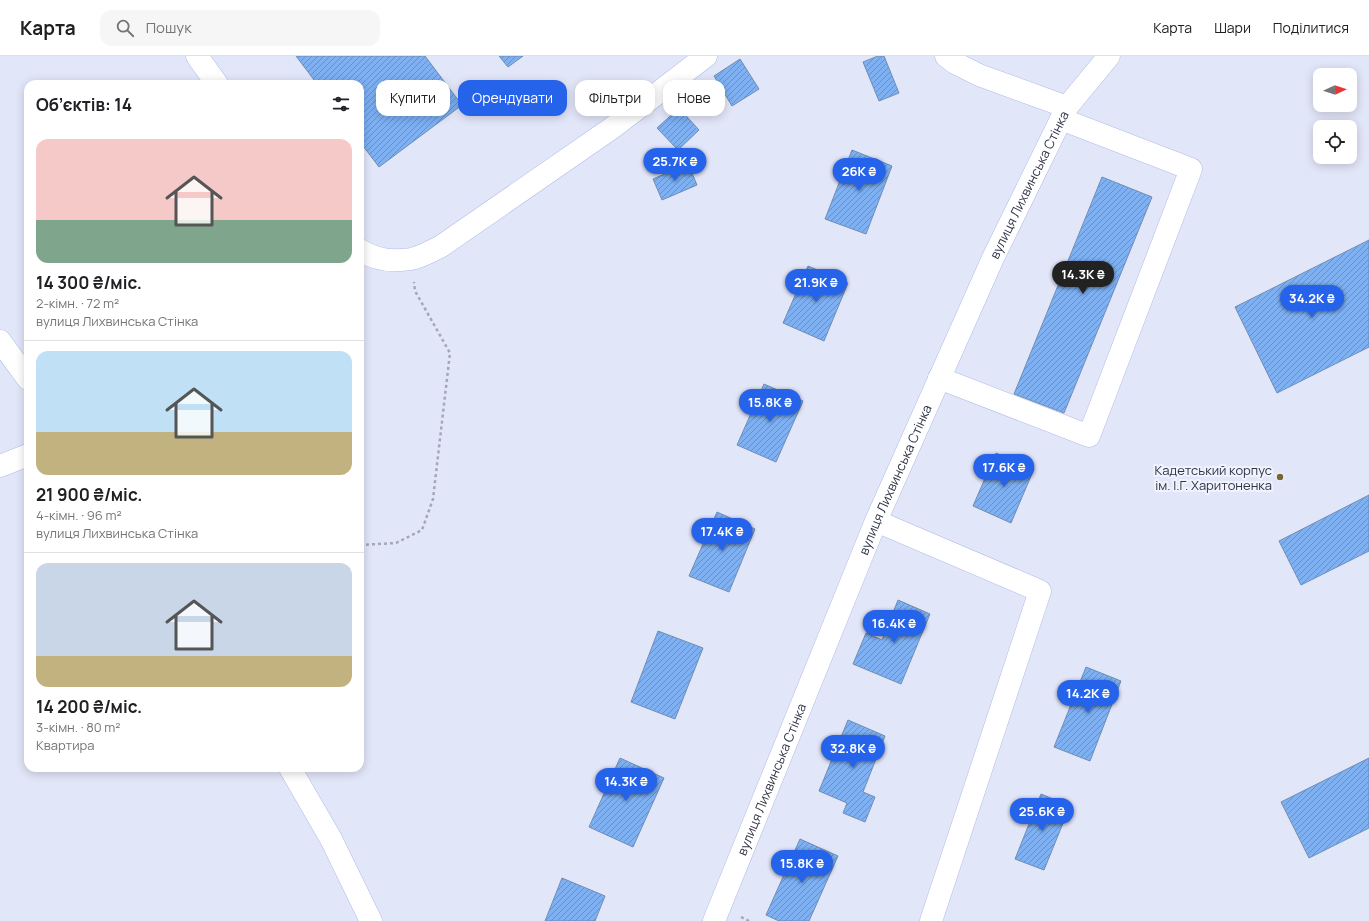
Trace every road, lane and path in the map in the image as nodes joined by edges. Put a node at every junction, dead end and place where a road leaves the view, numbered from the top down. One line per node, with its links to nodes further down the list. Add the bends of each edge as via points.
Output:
1 (197, 56): 5 (street)
2 (706, 56): 8 (street, via 612,128 446,243)
3 (946, 56): 6 (street, via 979,75)
4 (1109, 56): 6 (street, вулиця Лихвинська Стінка)
5 (214, 80)
6 (1064, 113): 11 (street, вулиця Лихвинська Стінка, via 993,258); 11 (street, via 1191,169 1089,436)
7 (364, 252): 8 (street, via 389,260)
8 (412, 259): 15 (path, via 414,291 450,352 433,499 422,530 396,543)
9 (0, 341): 10 (street)
10 (24, 374)
11 (939, 378): 14 (street, вулиця Лихвинська Стінка)
12 (24, 457): 13 (street)
13 (0, 466)
14 (876, 521): 18 (street, вулиця Лихвинська Стінка); 19 (street, via 1040,591)
15 (364, 545)
16 (292, 772): 17 (street, via 331,839)
17 (371, 921)
18 (714, 921)
19 (931, 921)

